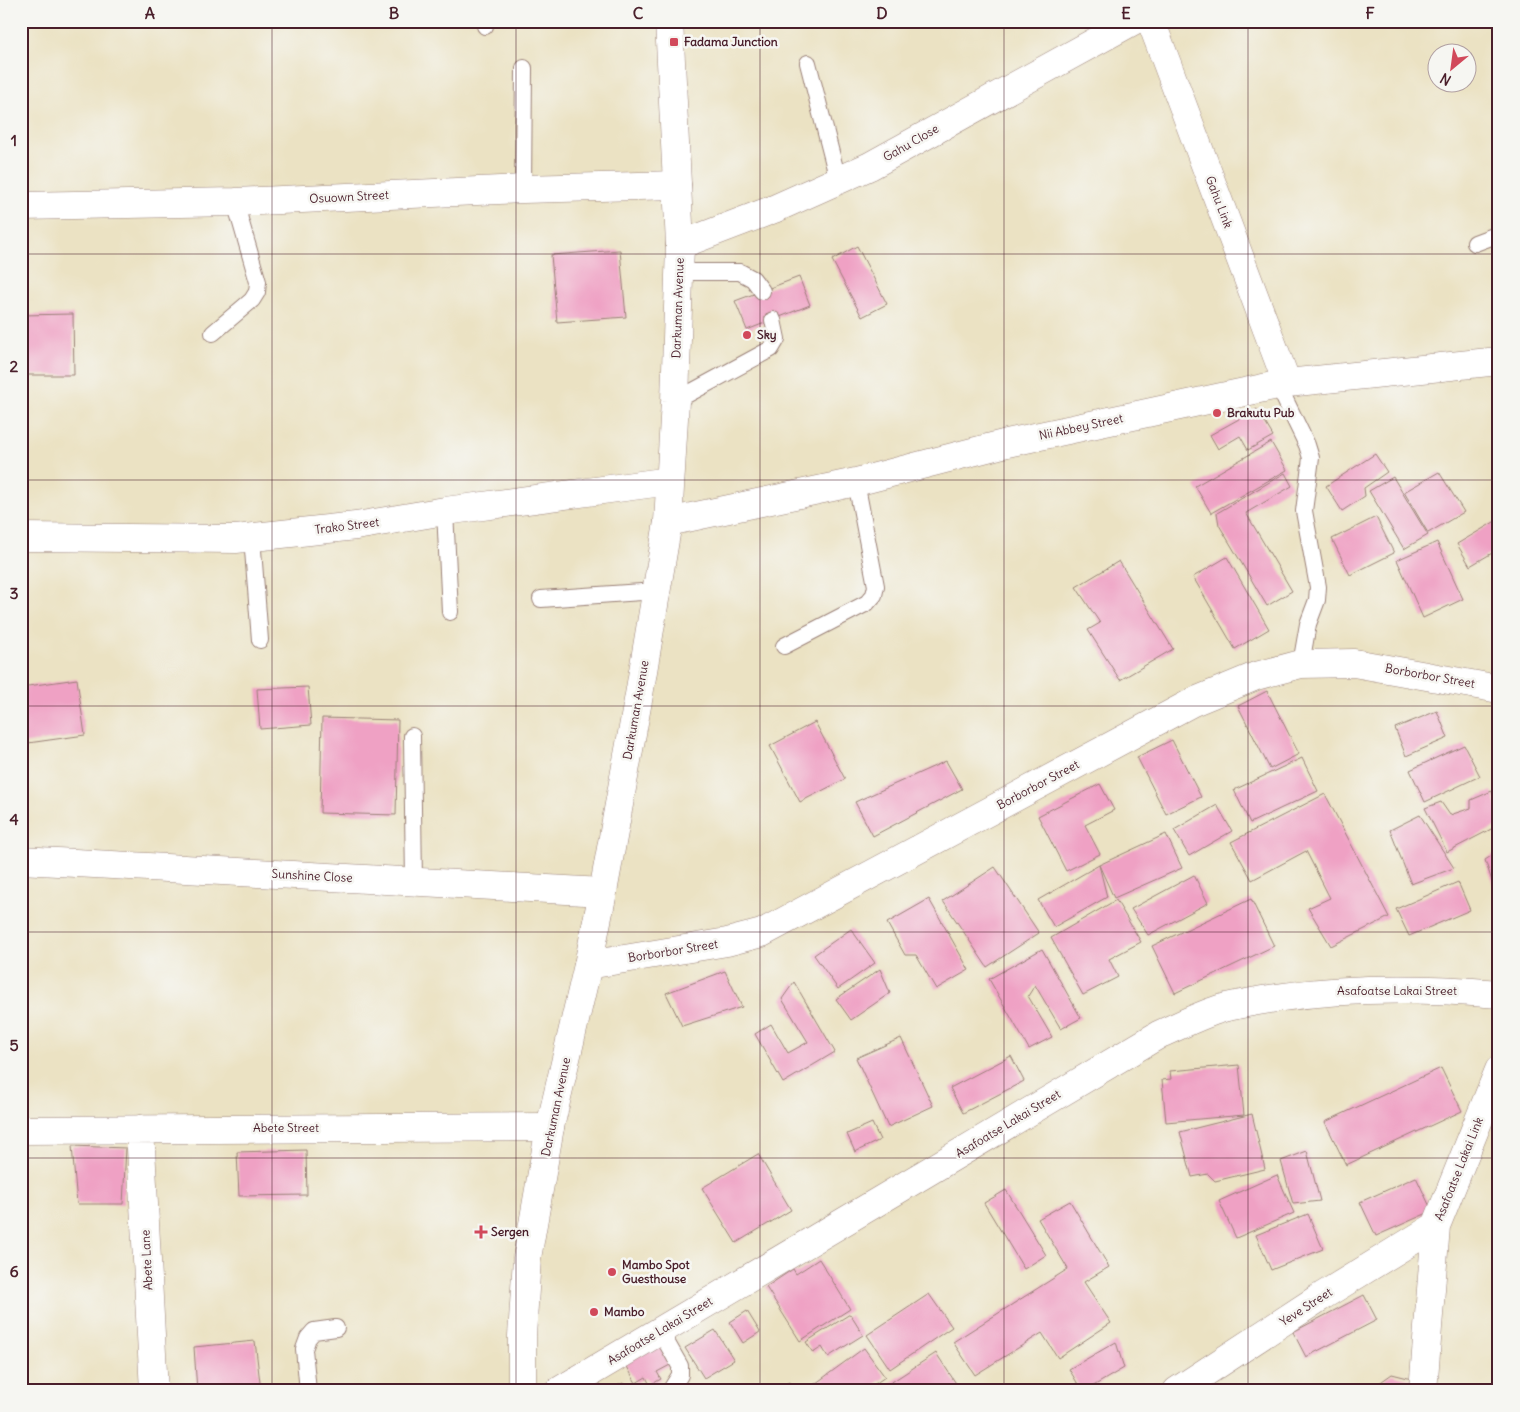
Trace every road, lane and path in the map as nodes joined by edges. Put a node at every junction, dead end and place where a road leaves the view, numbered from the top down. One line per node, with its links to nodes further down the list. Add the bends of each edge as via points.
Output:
1 (669, 21): 7 (street, Darkuman Avenue)
2 (1133, 21): 6 (street, Gahu Close, via 870,166)
3 (1151, 21): 18 (street, Gahu Link)
4 (808, 63): 6 (lane)
5 (524, 68): 8 (lane)
6 (838, 180): 13 (street, Gahu Close)
7 (677, 186): 8 (street, Osuown Street); 13 (street, Darkuman Avenue)
8 (524, 189): 9 (street, Osuown Street)
9 (235, 202): 10 (street, Osuown Street); 16 (lane, via 258,282 257,292)
10 (21, 206)
11 (1499, 234): 12 (lane)
12 (1475, 243)
13 (680, 258): 14 (lane, via 740,272 753,278); 19 (street, Darkuman Avenue)
14 (762, 291)
15 (773, 320): 19 (lane, via 777,339 771,349)
16 (213, 333)
17 (1499, 361): 18 (street, Nii Abbey Street)
18 (1282, 384): 21 (street, Nii Abbey Street, via 1007,443); 31 (lane, via 1311,458 1304,511 1318,587)
19 (675, 400): 20 (street, Darkuman Avenue)
20 (670, 481): 22 (street, Trako Street); 23 (street, Darkuman Avenue)
21 (856, 482): 23 (street, Nii Abbey Street); 30 (lane, via 876,586 874,595 867,603)
22 (445, 511): 25 (street, Trako Street, via 356,526); 28 (lane)
23 (668, 522): 26 (street, Darkuman Avenue)
24 (21, 537): 25 (street, Trako Street)
25 (252, 537): 29 (lane)
26 (656, 590): 27 (lane); 36 (street, Darkuman Avenue)
27 (541, 598)
28 (450, 612)
29 (260, 640)
30 (784, 646)
31 (1301, 664): 32 (street, Borborbor Street, via 1354,664); 37 (street, Borborbor Street, via 1256,676 1193,702 762,933 727,942)
32 (1499, 688)
33 (412, 736): 35 (lane)
34 (21, 860): 35 (street, Sunshine Close)
35 (414, 882): 36 (street, Sunshine Close)
36 (604, 892): 37 (street, Darkuman Avenue)
37 (588, 964): 40 (street, Darkuman Avenue)
38 (1499, 994): 45 (street, Asafoatse Lakai Street, via 1389,989 1317,992 1223,1008 1160,1034)
39 (1499, 1070): 43 (street, Asafoatse Lakai Link)
40 (550, 1127): 41 (street, Abete Street); 48 (street, Darkuman Avenue, via 527,1258)
41 (140, 1129): 42 (street, Abete Street); 46 (street, Abete Lane)
42 (21, 1130)
43 (1436, 1226): 51 (street, Yeve Street); 52 (street, Asafoatse Lakai Link)
44 (336, 1328): 47 (lane, via 314,1331 308,1338 304,1349)
45 (660, 1331): 49 (street, Asafoatse Lakai Street); 50 (lane, via 680,1366 680,1376)
46 (154, 1391)
47 (308, 1391)
48 (522, 1391)
49 (559, 1391)
50 (670, 1391)
51 (1177, 1391)
52 (1424, 1391)

